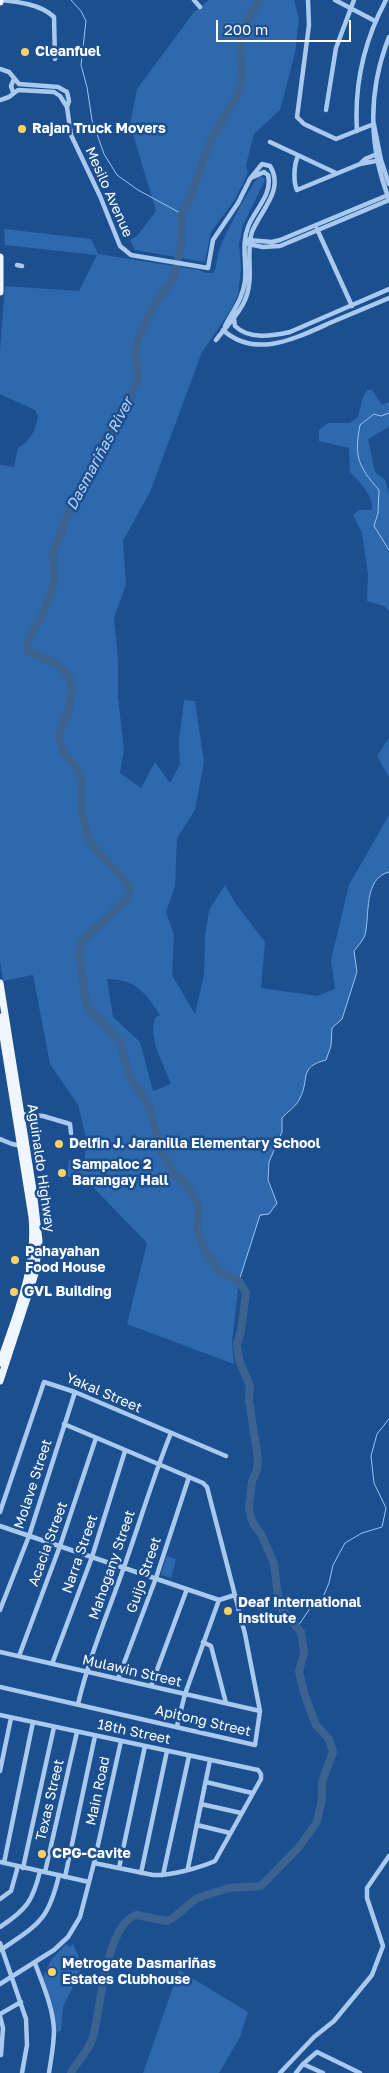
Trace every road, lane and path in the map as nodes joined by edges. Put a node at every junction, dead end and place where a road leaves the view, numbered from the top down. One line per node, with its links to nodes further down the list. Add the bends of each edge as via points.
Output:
1 (0, 0): 11 (street, via 44,9 54,17)
2 (194, 0): 7 (street)
3 (308, 0): 20 (street, via 309,24 297,117 310,128 336,139)
4 (334, 0): 8 (street)
5 (354, 0): 8 (street)
6 (386, 0): 9 (street)
7 (200, 7)
8 (350, 8): 9 (street); 18 (street, via 336,48)
9 (375, 21): 20 (street, via 360,69)
10 (389, 37): 19 (street, via 377,84)
11 (55, 59)
12 (0, 69): 13 (street, Mesilo Avenue, via 9,72)
13 (14, 79): 14 (street, Mesilo Avenue); 15 (street)
14 (28, 87): 15 (street, Mesilo Avenue); 17 (street, Mesilo Avenue, via 58,94); 17 (street, Mesilo Avenue, via 63,88 67,92)
15 (13, 92): 16 (street, Mesilo Avenue)
16 (0, 100)
17 (67, 107): 27 (street, Mesilo Avenue, via 71,135 126,253 209,267 213,240)
18 (326, 110)
19 (374, 124): 20 (street); 22 (street, via 372,132)
20 (357, 131)
21 (270, 142): 23 (street)
22 (378, 153): 24 (street); 25 (street)
23 (298, 156): 26 (street); 26 (street, via 297,190)
24 (379, 160): 25 (street); 28 (street); 29 (street)
25 (360, 164): 26 (street)
26 (336, 173)
27 (250, 179): 32 (street, Mesilo Avenue, via 264,172 269,181 263,201 247,229); 32 (street, Mesilo Avenue, via 265,163 272,170 275,182 271,197)
28 (389, 184)
29 (389, 197): 30 (street); 31 (street)
30 (316, 225): 31 (street); 32 (street, via 272,242)
31 (318, 230): 32 (street, via 280,246 263,247); 38 (street)
32 (248, 242): 40 (street, Mesilo Avenue, via 248,290); 41 (street, Mesilo Avenue, via 243,289)
33 (0, 257): 34 (main road)
34 (0, 268): 36 (main road)
35 (389, 289): 38 (street)
36 (0, 292)
37 (389, 298): 39 (street)
38 (351, 305): 39 (street); 42 (street, via 290,332 258,335)
39 (354, 312): 43 (street, via 277,344 256,344)
40 (234, 319): 41 (street, Mesilo Avenue); 42 (street, via 233,324)
41 (224, 330): 43 (street); 44 (street, Mesilo Avenue)
42 (240, 330): 43 (street)
43 (236, 339)
44 (216, 340)
45 (0, 983): 47 (main road, Aguinaldo Highway)
46 (0, 1017): 47 (main road, Aguinaldo Highway)
47 (4, 1039): 48 (main road, Aguinaldo Highway)
48 (18, 1115): 49 (street, via 43,1116 70,1124); 51 (main road, Aguinaldo Highway)
49 (71, 1133)
50 (0, 1139): 51 (street)
51 (23, 1146): 52 (main road, Aguinaldo Highway, via 33,1255); 53 (main road, Aguinaldo Highway, via 38,1228 38,1256)
52 (0, 1362)
53 (0, 1381)
54 (75, 1392): 55 (street, Molave Street); 56 (street, Yakal Street); 62 (street, Yakal Street, via 47,1381 42,1384)
55 (64, 1424): 57 (street, Apitong Street); 64 (street, Molave Street)
56 (171, 1433): 59 (street, Yakal Street); 60 (street, Mahogany Street)
57 (96, 1438): 58 (street, Apitong Street); 65 (street, Acacia Street)
58 (125, 1451): 60 (street, Apitong Street); 66 (street, Narra Street)
59 (226, 1456)
60 (158, 1464): 61 (street, Apitong Street); 67 (street, Mahogany Street)
61 (189, 1478): 68 (street, Guijo Street); 70 (street, Apitong Street, via 207,1487)
62 (0, 1512)
63 (0, 1526): 64 (street)
64 (29, 1536): 65 (street); 72 (street, Molave Street)
65 (60, 1546): 66 (street); 75 (street, Acacia Street)
66 (92, 1557): 67 (street); 76 (street, Narra Street)
67 (124, 1568): 68 (street); 77 (street, Mahogany Street)
68 (156, 1578): 69 (street); 78 (street, Guijo Street)
69 (188, 1589): 71 (street); 79 (street)
70 (235, 1595): 71 (street); 84 (street, Apitong Street)
71 (219, 1600): 73 (street)
72 (0, 1610)
73 (203, 1642): 81 (street); 83 (street, via 211,1646)
74 (0, 1652): 75 (street, Mulawin Street)
75 (19, 1656): 76 (street, Mulawin Street)
76 (52, 1664): 77 (street, Mulawin Street)
77 (86, 1671): 78 (street, Mulawin Street); 82 (street, Mahogany Street)
78 (118, 1679): 79 (street, Mulawin Street)
79 (151, 1686): 81 (street, Mulawin Street)
80 (0, 1687): 82 (street, Apitong Street)
81 (185, 1694): 83 (street, Mulawin Street); 88 (street)
82 (78, 1704): 88 (street, Apitong Street)
83 (226, 1704): 84 (street, Mulawin Street)
84 (260, 1711): 88 (street, Apitong Street, via 255,1744)
85 (0, 1715): 86 (street, 18th Street)
86 (11, 1718): 87 (street, 18th Street); 97 (street)
87 (33, 1722): 89 (street, 18th Street); 105 (street)
88 (177, 1726)
89 (54, 1727): 90 (street, 18th Street); 107 (street)
90 (77, 1732): 91 (street, 18th Street); 110 (street, Texas Street)
91 (95, 1736): 92 (street, 18th Street); 114 (street)
92 (120, 1741): 93 (street, 18th Street); 106 (street, Main Road)
93 (145, 1746): 94 (street, 18th Street); 108 (street)
94 (167, 1751): 95 (street, 18th Street); 111 (street)
95 (189, 1756): 96 (street, 18th Street); 113 (street)
96 (210, 1760): 98 (street); 99 (street, 18th Street, via 258,1770 261,1779)
97 (0, 1771)
98 (206, 1782): 99 (street); 100 (street)
99 (252, 1793): 101 (street)
100 (201, 1804): 101 (street); 102 (street)
101 (241, 1813): 103 (street)
102 (197, 1825): 103 (street); 109 (street)
103 (230, 1833): 109 (street, via 214,1861)
104 (389, 1856): 129 (street, via 367,1888 367,1898 383,1946 372,1975 334,2020)
105 (2, 1863): 107 (street)
106 (94, 1863): 108 (street); 115 (street, Main Road)
107 (20, 1867): 110 (street); 116 (street, via 11,1891)
108 (119, 1868): 111 (street)
109 (188, 1868): 113 (street)
110 (43, 1872): 112 (street); 117 (street, Texas Street, via 29,1904)
111 (141, 1873): 113 (street)
112 (59, 1876): 114 (street); 119 (street, via 53,1901 44,1917)
113 (163, 1876)
114 (65, 1877): 115 (street)
115 (89, 1882): 120 (street, Main Road, via 83,1908 73,1930 54,1950)
116 (0, 1899)
117 (0, 1927)
118 (0, 1943): 119 (street)
119 (1, 1950): 121 (street)
120 (35, 1963): 121 (street, Main Road); 128 (street, via 53,2017 54,2041)
121 (12, 1976): 122 (street, Main Road); 123 (street)
122 (0, 1984)
123 (21, 2002): 124 (street); 127 (street, via 27,2028)
124 (0, 2015): 125 (street, via 3,2028)
125 (1, 2055)
126 (303, 2064): 130 (street); 131 (street); 132 (street, via 317,2052)
127 (22, 2073)
128 (49, 2073)
129 (280, 2073)
130 (296, 2073)
131 (323, 2073)
132 (360, 2073)

